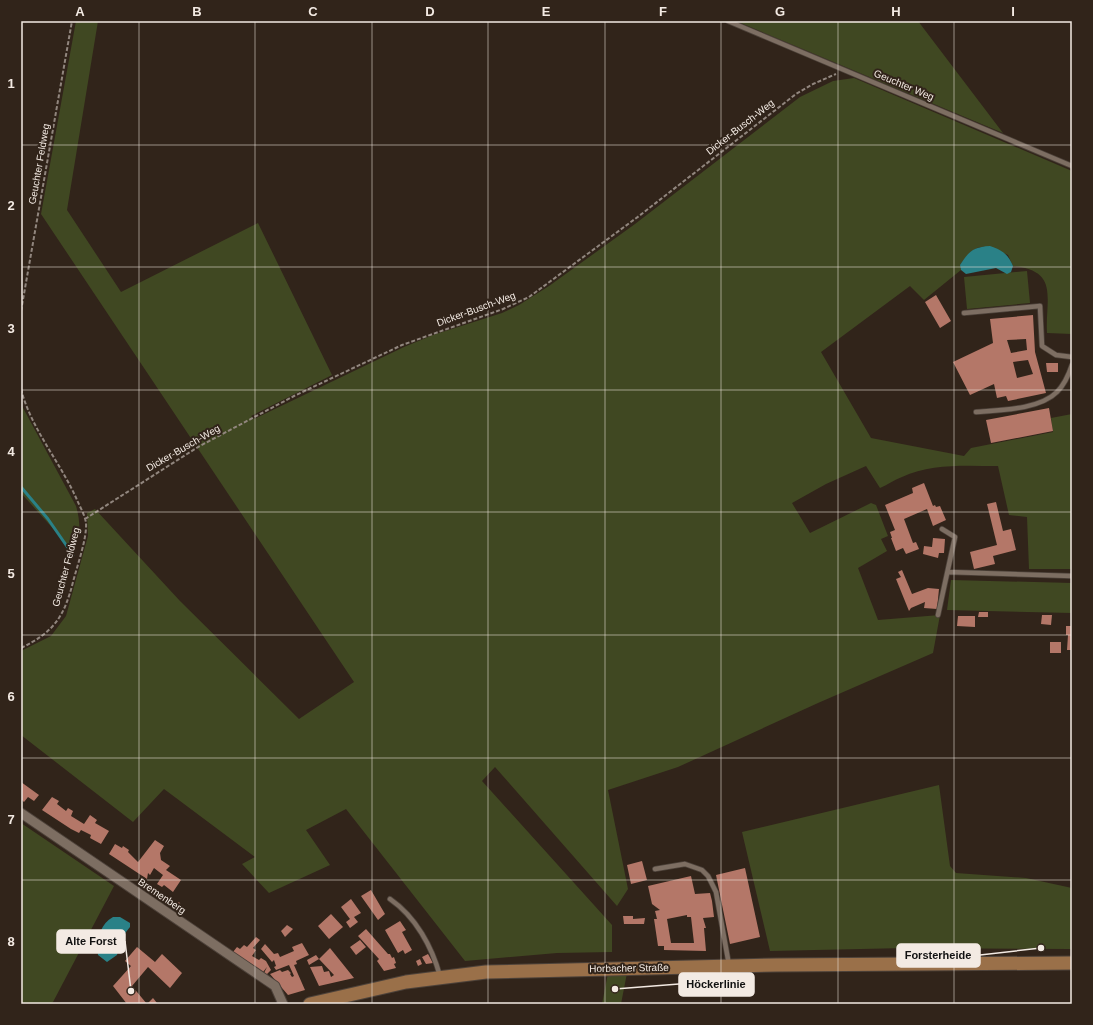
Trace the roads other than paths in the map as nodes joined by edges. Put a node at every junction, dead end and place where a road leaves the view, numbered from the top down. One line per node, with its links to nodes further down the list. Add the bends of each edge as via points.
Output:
1 (728, 21): 2 (lane, Geuchter Weg)
2 (1072, 166)
3 (964, 313): 4 (lane, via 1040,306 1042,346 1056,354)
4 (1072, 357)
5 (1072, 364): 6 (lane, via 1068,376 1057,392 1047,398 1026,406)
6 (976, 412)
7 (942, 529): 8 (lane, via 955,537)
8 (948, 572): 9 (lane); 10 (lane)
9 (1072, 576)
10 (938, 615)
11 (21, 813): 17 (street, Bremenberg, via 275,986)
12 (655, 869): 15 (lane, via 685,864 702,870 708,876 716,892)
13 (390, 899): 16 (lane, via 403,909 429,943)
14 (1072, 962): 15 (main road, Horbacher Straße)
15 (729, 966): 16 (main road, Horbacher Straße, via 531,970)
16 (441, 976): 18 (main road, Horbacher Straße)
17 (283, 1004)
18 (310, 1004)

